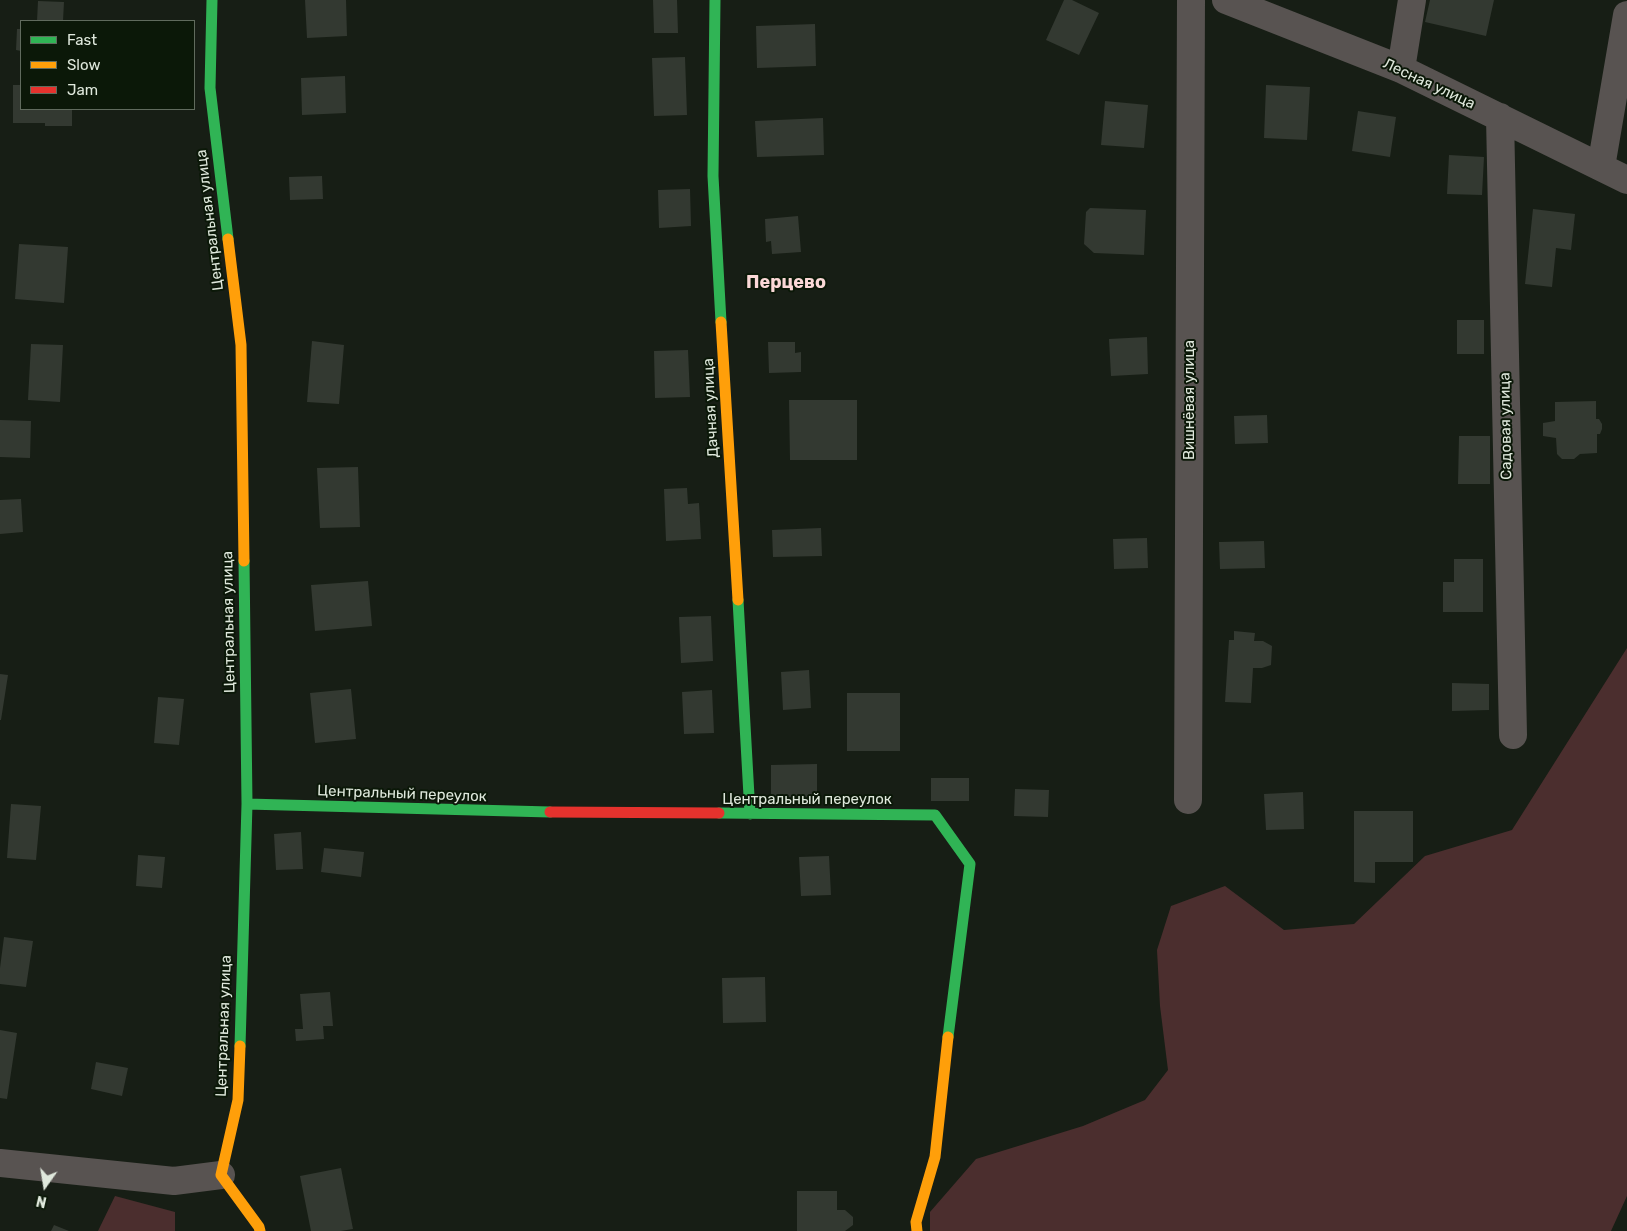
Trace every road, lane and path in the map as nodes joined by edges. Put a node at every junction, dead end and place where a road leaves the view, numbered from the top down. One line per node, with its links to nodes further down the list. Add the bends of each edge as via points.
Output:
1 (212, 0): 13 (street, Центральная улица, via 210,88 241,345)
2 (715, 0): 14 (street, Дачная улица, via 712,176)
3 (1191, 0): 12 (street, Вишнёвая улица)
4 (1226, 0): 7 (street, Лесная улица)
5 (1412, 0): 7 (street)
6 (1627, 14): 9 (street)
7 (1401, 69): 8 (street, Лесная улица)
8 (1500, 117): 9 (street, Лесная улица); 11 (street, Садовая улица)
9 (1601, 167): 10 (street, Лесная улица)
10 (1627, 180)
11 (1513, 735)
12 (1188, 800)
13 (247, 804): 14 (street, Центральный переулок, via 485,812); 16 (street, Центральная улица, via 238,1100)
14 (750, 814): 18 (street, Центральный переулок, via 935,816 970,864 935,1157 916,1222)
15 (0, 1163): 16 (street, via 174,1181)
16 (221, 1175): 17 (street)
17 (260, 1231)
18 (917, 1231)

